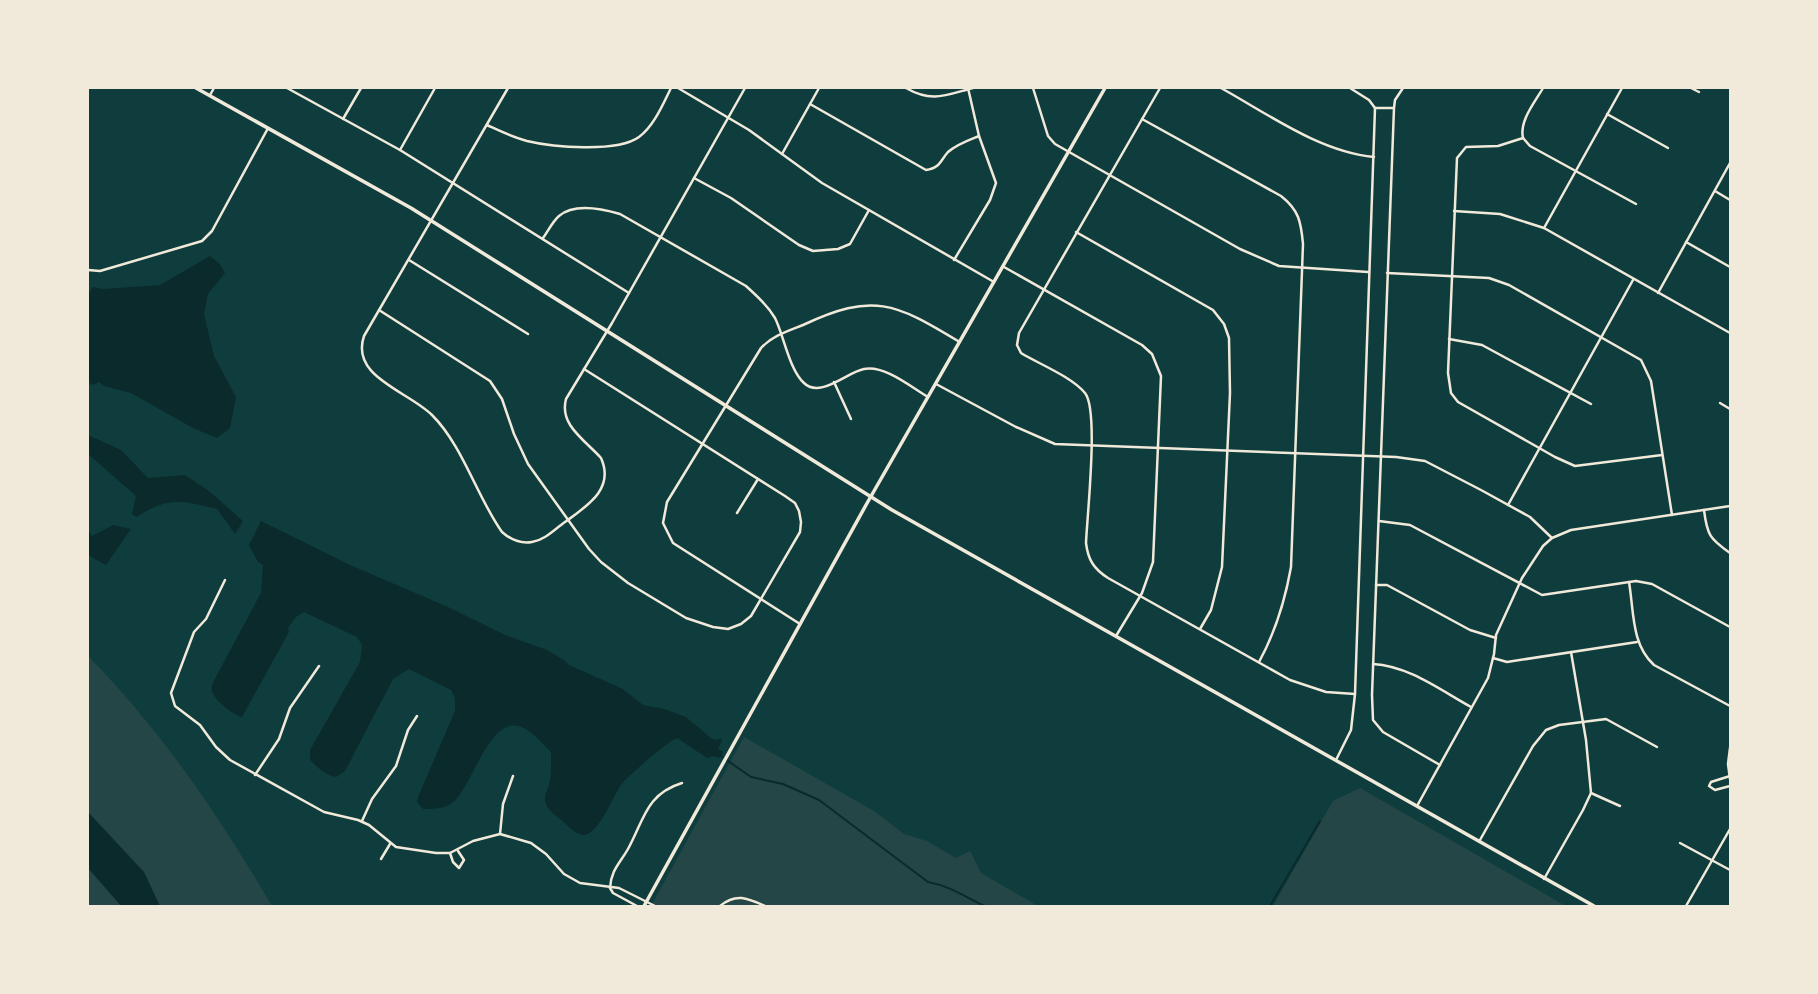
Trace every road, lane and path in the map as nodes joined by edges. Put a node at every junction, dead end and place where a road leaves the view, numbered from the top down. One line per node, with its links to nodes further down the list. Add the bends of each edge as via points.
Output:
1 (196, 88): 24 (main road)
2 (214, 88): 24 (street)
3 (288, 88): 30 (street)
4 (361, 88): 30 (street)
5 (435, 88): 37 (street)
6 (508, 88): 32 (street)
7 (671, 88): 32 (street, via 649,127 620,145 551,145)
8 (678, 88): 29 (street)
9 (745, 88): 29 (street)
10 (819, 88): 25 (street)
11 (906, 88): 12 (street, via 926,97)
12 (968, 88): 13 (street); 34 (street)
13 (973, 88)
14 (1033, 88): 38 (street, via 1048,136)
15 (1105, 88): 38 (main road)
16 (1160, 88): 31 (street)
17 (1221, 88): 40 (street, via 1328,147)
18 (1350, 88): 26 (street)
19 (1403, 88): 27 (street)
20 (1543, 88): 35 (street, via 1525,121)
21 (1622, 88): 28 (street)
22 (1691, 88): 23 (street)
23 (1699, 92)
24 (210, 95): 33 (main road)
25 (810, 104): 34 (street, via 926,170 939,166 947,153); 39 (street)
26 (1375, 108): 27 (street); 40 (street)
27 (1394, 108): 64 (street)
28 (1607, 114): 36 (street); 42 (street)
29 (728, 117): 39 (street); 44 (street)
30 (343, 118): 37 (street)
31 (1142, 119): 43 (street); 60 (street, via 1292,205 1301,222)
32 (486, 125): 45 (street)
33 (268, 128): 51 (main road); 62 (street, via 212,231 202,241)
34 (979, 136): 58 (street, via 996,183)
35 (1523, 138): 42 (street); 50 (street, via 1498,146 1466,147 1461,152 1456,163)
36 (1668, 148)
37 (400, 150): 45 (street)
38 (1068, 152): 43 (street); 59 (main road)
39 (782, 154): 49 (street)
40 (1374, 157): 63 (street)
41 (1731, 163): 46 (street)
42 (1576, 171): 48 (street); 52 (street)
43 (1109, 175): 53 (street); 60 (street, via 1240,249 1279,266)
44 (694, 178): 49 (street, via 813,251 850,244); 54 (street)
45 (454, 183): 51 (street); 55 (street)
46 (1715, 191): 47 (street); 56 (street)
47 (1731, 200)
48 (1636, 204)
49 (869, 210): 58 (street)
50 (1454, 211): 52 (street, via 1500,214); 65 (street)
51 (432, 221): 57 (street); 72 (main road)
52 (1544, 228): 66 (street)
53 (1076, 232): 68 (street); 93 (street, via 1213,310 1224,324 1230,352)
54 (661, 236): 55 (street, via 620,214 590,209 560,215); 69 (street); 75 (street, via 746,286 769,309)
55 (543, 238): 69 (street)
56 (1686, 243): 61 (street); 70 (street)
57 (409, 260): 71 (street); 74 (street)
58 (954, 260): 67 (street)
59 (1003, 267): 67 (main road); 68 (street)
60 (1301, 267): 63 (street); 94 (street)
61 (1731, 267)
62 (88, 271)
63 (1369, 272): 96 (street)
64 (1387, 273): 65 (street); 97 (street)
65 (1451, 275): 76 (street, via 1489,278 1509,285); 77 (street)
66 (1633, 279): 70 (street); 76 (street)
67 (994, 282): 78 (main road)
68 (1043, 290): 90 (street, via 1017,345 1021,353 1084,392 1089,399); 91 (street, via 1152,354 1161,376)
69 (629, 293): 72 (street)
70 (1658, 293): 73 (street)
71 (379, 310): 105 (street, via 490,381 528,464); 105 (street, via 364,336 362,360 440,424 496,524 508,537 521,542 537,541)
72 (607, 331): 79 (street); 86 (main road)
73 (1731, 333)
74 (528, 334)
75 (781, 335): 78 (street, via 817,318 874,304 910,313); 80 (street, via 804,383 819,388); 86 (street, via 761,348)
76 (1601, 337): 82 (street); 95 (street, via 1641,360 1649,372)
77 (1449, 339): 82 (street, via 1482,345); 92 (street, via 1448,384 1454,398)
78 (960, 342): 81 (main road)
79 (584, 369): 89 (street); 105 (street, via 566,398 564,412 570,426 601,458 605,481 594,500)
80 (834, 382): 83 (street, via 863,369 878,370); 88 (street)
81 (936, 384): 83 (main road); 90 (street, via 1055,443)
82 (1570, 393): 85 (street); 92 (street)
83 (928, 397): 99 (main road)
84 (1720, 403): 87 (street)
85 (1591, 404)
86 (726, 405): 89 (street); 99 (main road)
87 (1731, 409)
88 (851, 419)
89 (704, 444): 98 (street); 114 (street, via 667,502 663,519 669,538)
90 (1091, 446): 91 (street); 113 (street, via 1087,553 1099,572)
91 (1159, 449): 93 (street); 113 (street, via 1153,562)
92 (1539, 449): 95 (street, via 1575,466); 100 (street)
93 (1227, 451): 94 (street); 117 (street, via 1222,567 1211,610)
94 (1295, 453): 96 (street); 123 (street, via 1291,567 1272,638)
95 (1662, 455): 104 (street)
96 (1363, 456): 97 (street); 126 (street)
97 (1381, 456): 100 (street, via 1425,461); 106 (street)
98 (758, 479): 103 (street); 114 (street, via 792,501 801,516 798,536)
99 (871, 496): 115 (main road); 118 (main road)
100 (1508, 505): 107 (street, via 1530,517)
101 (1731, 506): 102 (street)
102 (1704, 510): 104 (street); 108 (street, via 1712,541)
103 (737, 513)
104 (1672, 515): 107 (street, via 1571,530)
105 (568, 520): 114 (street, via 614,573 686,618 713,627 734,627 747,621)
106 (1379, 521): 111 (street, via 1410,525); 112 (street)
107 (1552, 538): 111 (street)
108 (1731, 553)
109 (225, 580): 135 (street, via 206,619 194,632 171,693 175,706 200,725 222,754)
110 (1629, 582): 111 (street, via 1542,595); 116 (street, via 1652,584); 120 (street)
111 (1519, 584): 119 (street)
112 (1376, 585): 119 (street, via 1387,585 1470,630); 124 (street)
113 (1140, 596): 117 (street); 118 (street)
114 (762, 600): 115 (street)
115 (800, 624): 156 (main road)
116 (1731, 626)
117 (1200, 629): 123 (street)
118 (1116, 636): 133 (main road)
119 (1496, 638): 122 (street)
120 (1637, 642): 121 (street); 127 (street, via 1654,665)
121 (1571, 652): 122 (street, via 1507,662); 130 (street)
122 (1493, 659): 128 (street)
123 (1259, 662): 126 (street, via 1290,680 1326,692)
124 (1373, 664): 128 (street, via 1410,673); 134 (street, via 1373,720 1382,732)
125 (319, 666): 135 (street, via 290,708 279,739)
126 (1355, 694): 133 (street, via 1351,730)
127 (1731, 706)
128 (1472, 707): 134 (street)
129 (417, 716): 143 (street, via 396,766)
130 (1582, 721): 131 (street, via 1606,719); 140 (street); 146 (street, via 1559,725 1539,736)
131 (1657, 747)
132 (1731, 748): 137 (street)
133 (1336, 760): 141 (main road)
134 (1440, 765): 141 (street)
135 (255, 775): 143 (street, via 324,812)
136 (513, 776): 145 (street, via 503,804)
137 (1730, 777): 139 (street, via 1709,786 1715,790)
138 (682, 783): 155 (street, via 650,804 615,866)
139 (1731, 786)
140 (1591, 793): 142 (street); 154 (street)
141 (1417, 806): 146 (main road)
142 (1620, 806)
143 (362, 821): 148 (street)
144 (1731, 829): 152 (street)
145 (500, 834): 149 (street); 155 (street, via 531,844 572,879)
146 (1480, 841): 154 (main road)
147 (1680, 843): 152 (street)
148 (390, 844): 150 (street); 151 (street)
149 (457, 849): 150 (street); 150 (street, via 464,860 461,866 456,867)
150 (450, 853)
151 (381, 859)
152 (1713, 860): 153 (street); 162 (street)
153 (1731, 870)
154 (1544, 879): 161 (main road)
155 (610, 888): 156 (street, via 619,888); 157 (street)
156 (645, 904): 158 (street)
157 (637, 906)
158 (655, 906)
159 (720, 906): 160 (street, via 738,897)
160 (765, 906)
161 (1594, 906)
162 (1686, 906)

